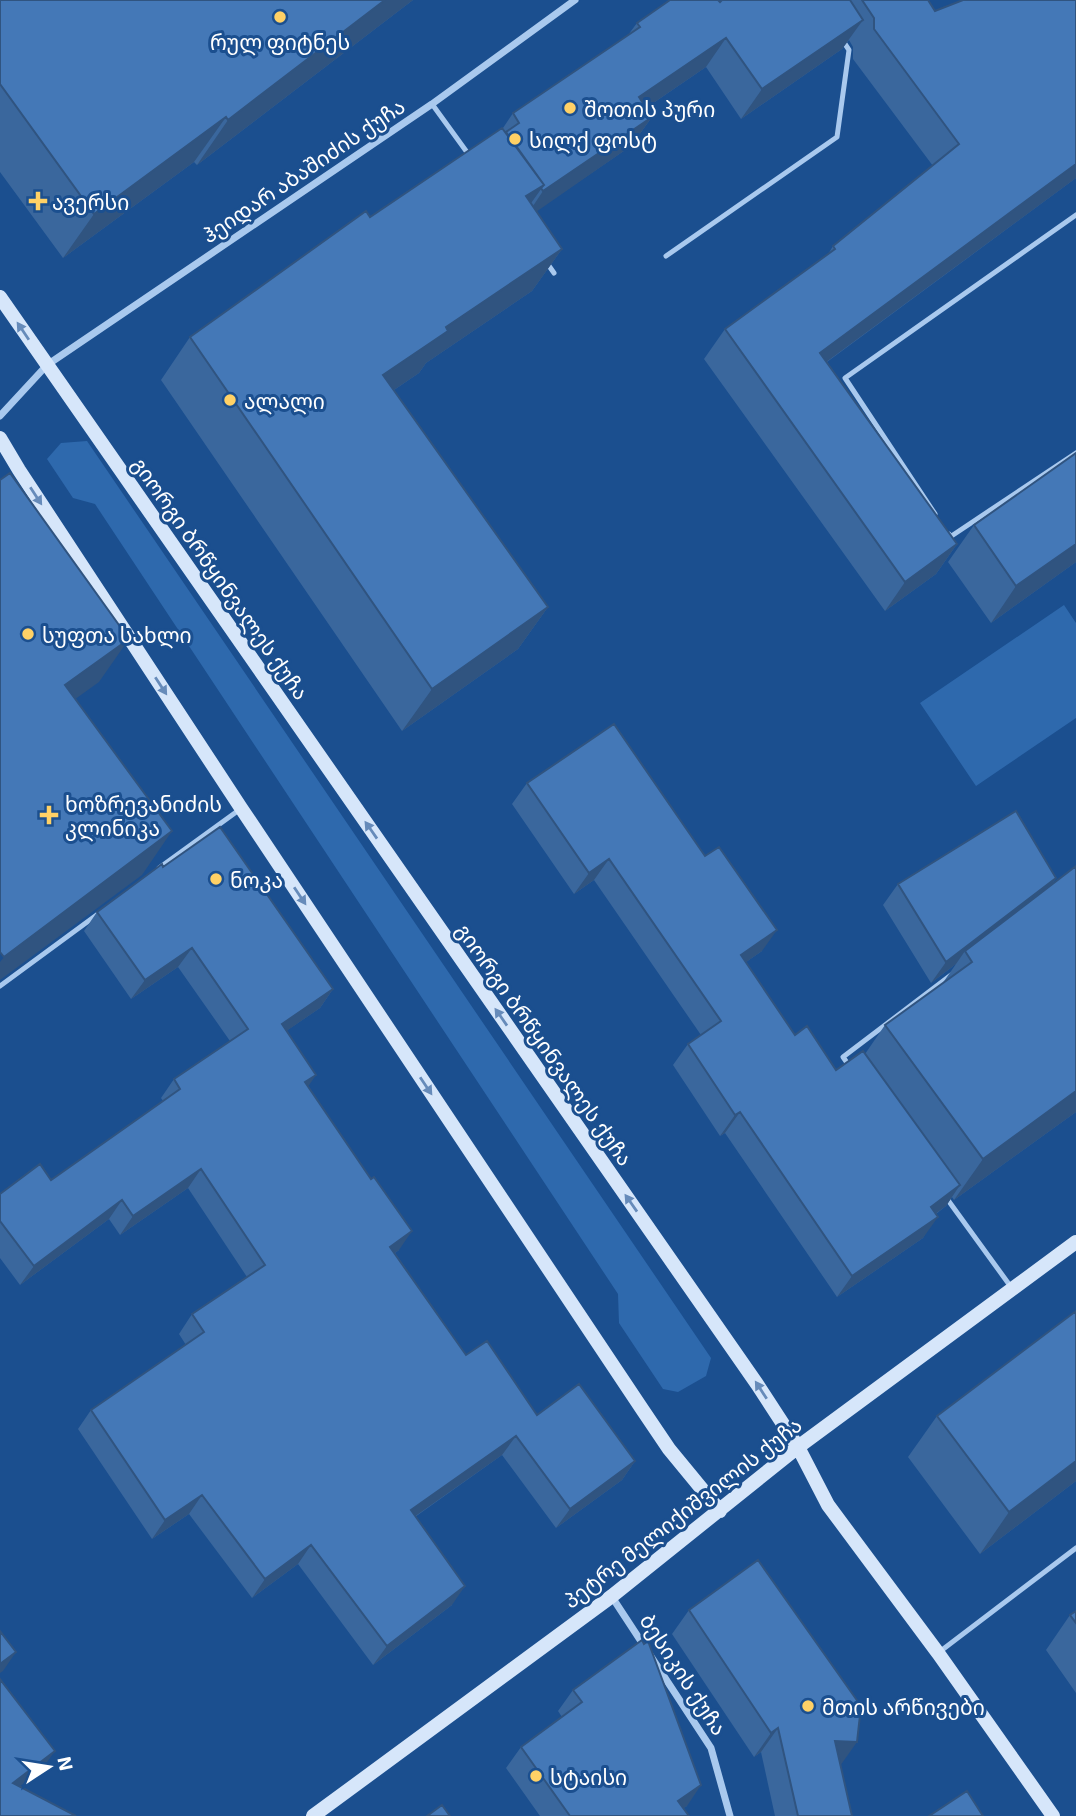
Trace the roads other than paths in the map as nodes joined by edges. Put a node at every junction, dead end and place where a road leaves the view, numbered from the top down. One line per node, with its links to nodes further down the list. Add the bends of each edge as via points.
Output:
1 (575, 0): 3 (street, ჰეიდარ აბაშიძის ქუჩა)
2 (836, 30): 7 (lane, via 849,50 837,137)
3 (432, 104): 4 (lane); 10 (street, ჰეიდარ აბაშიძის ქუჩა)
4 (471, 158)
5 (1076, 215): 13 (lane, via 845,379 950,537)
6 (539, 252): 8 (lane)
7 (666, 256)
8 (554, 273)
9 (0, 297): 10 (street, გიორგი ბრწყინვალეს ქუჩა, one-way to 9)
10 (47, 365): 11 (street, ჰეიდარ აბაშიძის ქუჩა); 23 (street, გიორგი ბრწყინვალეს ქუჩა, one-way to 10)
11 (0, 416)
12 (0, 438): 14 (street, one-way to 14)
13 (1076, 453)
14 (241, 808): 15 (lane); 24 (street, one-way to 24, via 669,1449)
15 (152, 873)
16 (109, 906): 18 (lane)
17 (954, 972): 19 (lane, via 843,1057)
18 (0, 986)
19 (851, 1068)
20 (944, 1195): 22 (lane)
21 (1076, 1242): 22 (street, პეტრე მელიქიშვილის ქუჩა)
22 (1013, 1289): 23 (street, პეტრე მელიქიშვილის ქუჩა)
23 (798, 1447): 24 (street, პეტრე მელიქიშვილის ქუჩა); 27 (street, გიორგი ბრწყინვალეს ქუჩა, via 828,1505)
24 (720, 1511): 26 (street, პეტრე მელიქიშვილის ქუჩა)
25 (1076, 1548): 27 (lane)
26 (611, 1596): 28 (street, პეტრე მელიქიშვილის ქუჩა); 29 (street, ბესიკის ქუჩა, via 711,1748)
27 (938, 1653): 30 (street, გიორგი ბრწყინვალეს ქუჩა)
28 (313, 1816)
29 (730, 1816)
30 (1053, 1816)

